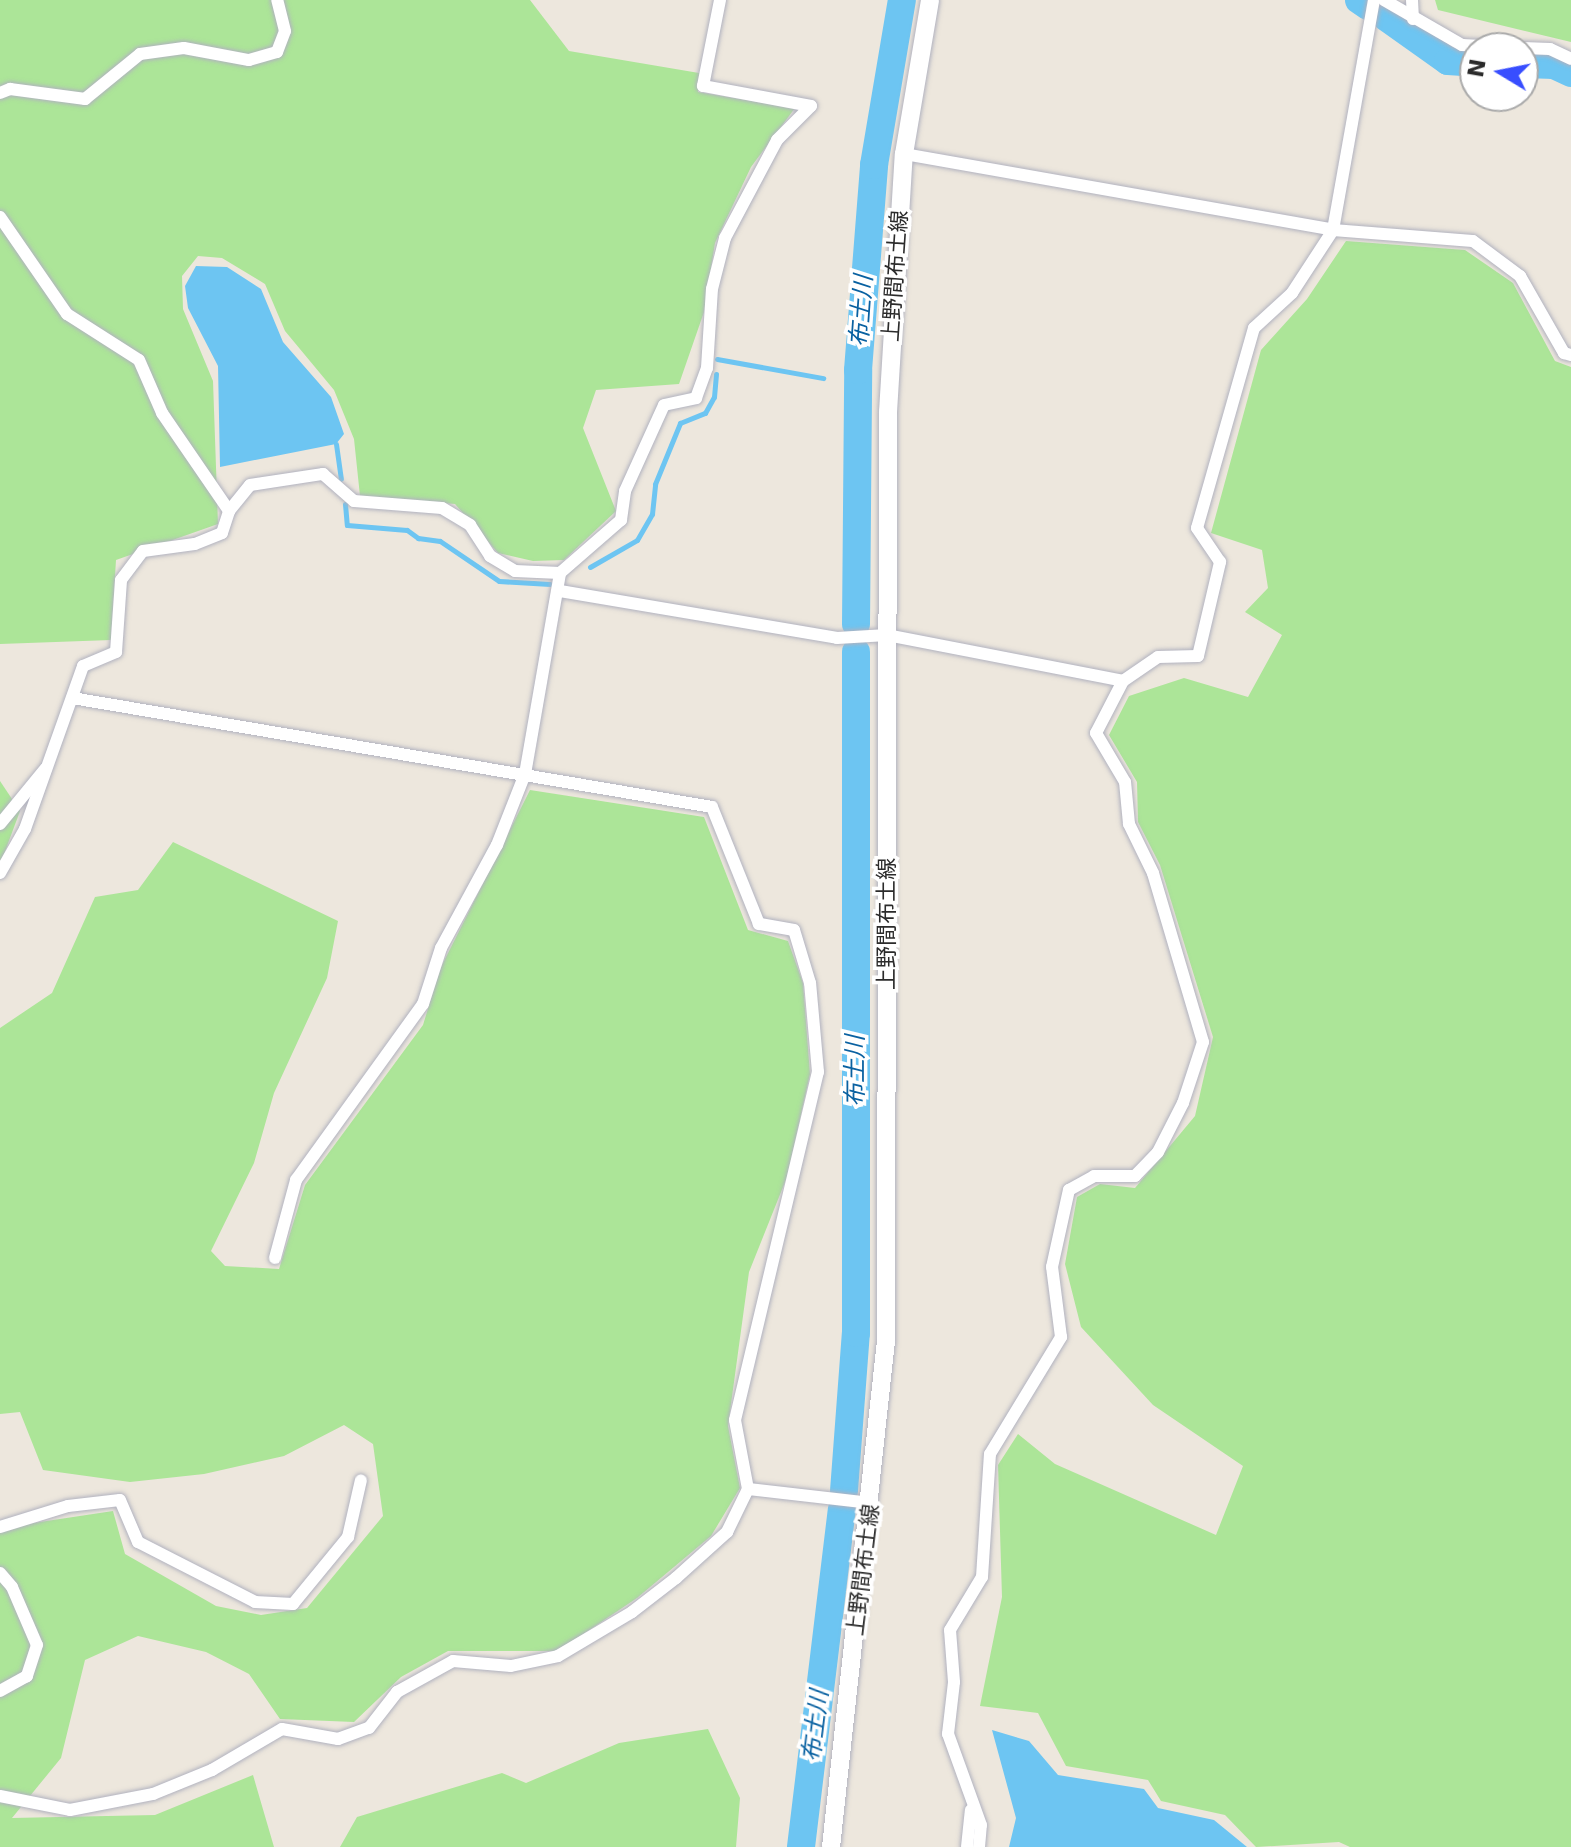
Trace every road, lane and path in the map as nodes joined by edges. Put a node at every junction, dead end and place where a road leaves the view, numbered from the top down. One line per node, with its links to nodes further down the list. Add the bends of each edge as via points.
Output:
1 (277, 0): 11 (street, via 285,31 277,52 249,60 184,48 140,54 85,99 10,89)
2 (720, 0): 17 (street, via 703,86 811,106 777,140 725,238 712,289 711,347 696,398 664,405 625,491 621,520)
3 (930, 0): 12 (main road, 上野間布土線)
4 (1374, 0): 14 (street)
5 (1384, 0): 7 (street)
6 (1412, 0): 7 (street)
7 (1413, 19): 8 (street)
8 (1459, 43)
9 (1539, 49): 10 (street)
10 (1571, 59)
11 (0, 93)
12 (904, 154): 14 (street); 19 (main road, 上野間布土線, via 888,412)
13 (2, 225): 16 (street, via 67,314 139,360 162,413)
14 (1333, 230): 15 (street, via 1473,241 1520,276 1564,353); 20 (street, via 1292,293 1254,328 1197,528 1220,562 1198,656 1158,657)
15 (1571, 355)
16 (229, 511): 17 (street, via 250,485 323,474 354,501 442,508 470,525 490,556 515,571); 21 (street, via 222,533 195,544 143,551 121,580 116,652 83,666)
17 (560, 573): 18 (street)
18 (560, 591): 19 (street, via 837,638); 23 (street)
19 (887, 635): 20 (street); 29 (main road, 上野間布土線, via 886,1341)
20 (1123, 681): 34 (street, via 1096,733 1125,782 1129,824 1153,873 1203,1042 1183,1103 1158,1152 1135,1176 1094,1176 1069,1190 1052,1267 1061,1337 990,1454 982,1577 950,1630 954,1682 948,1734)
21 (72, 698): 22 (street); 23 (street)
22 (49, 766): 24 (street, via 20,794); 25 (street, via 25,829)
23 (525, 774): 26 (street, via 497,845 441,948 423,1004 296,1180); 28 (street, via 712,807 759,924 794,930 810,983 818,1072 735,1420)
24 (0, 824)
25 (0, 873)
26 (275, 1258)
27 (361, 1480): 30 (street, via 348,1537 293,1604 255,1602 138,1542 120,1500 68,1506)
28 (748, 1489): 29 (street); 33 (street, via 727,1532 676,1578 632,1612 558,1656 511,1666 453,1661 397,1692 369,1728 338,1739 282,1729 212,1770 153,1794 70,1810)
29 (871, 1503): 35 (main road, 上野間布土線)
30 (0, 1527)
31 (0, 1573): 32 (street, via 12,1587 37,1645 27,1676)
32 (0, 1691)
33 (0, 1796)
34 (970, 1799): 36 (street); 37 (street, via 981,1825)
35 (831, 1847)
36 (967, 1847)
37 (979, 1847)

